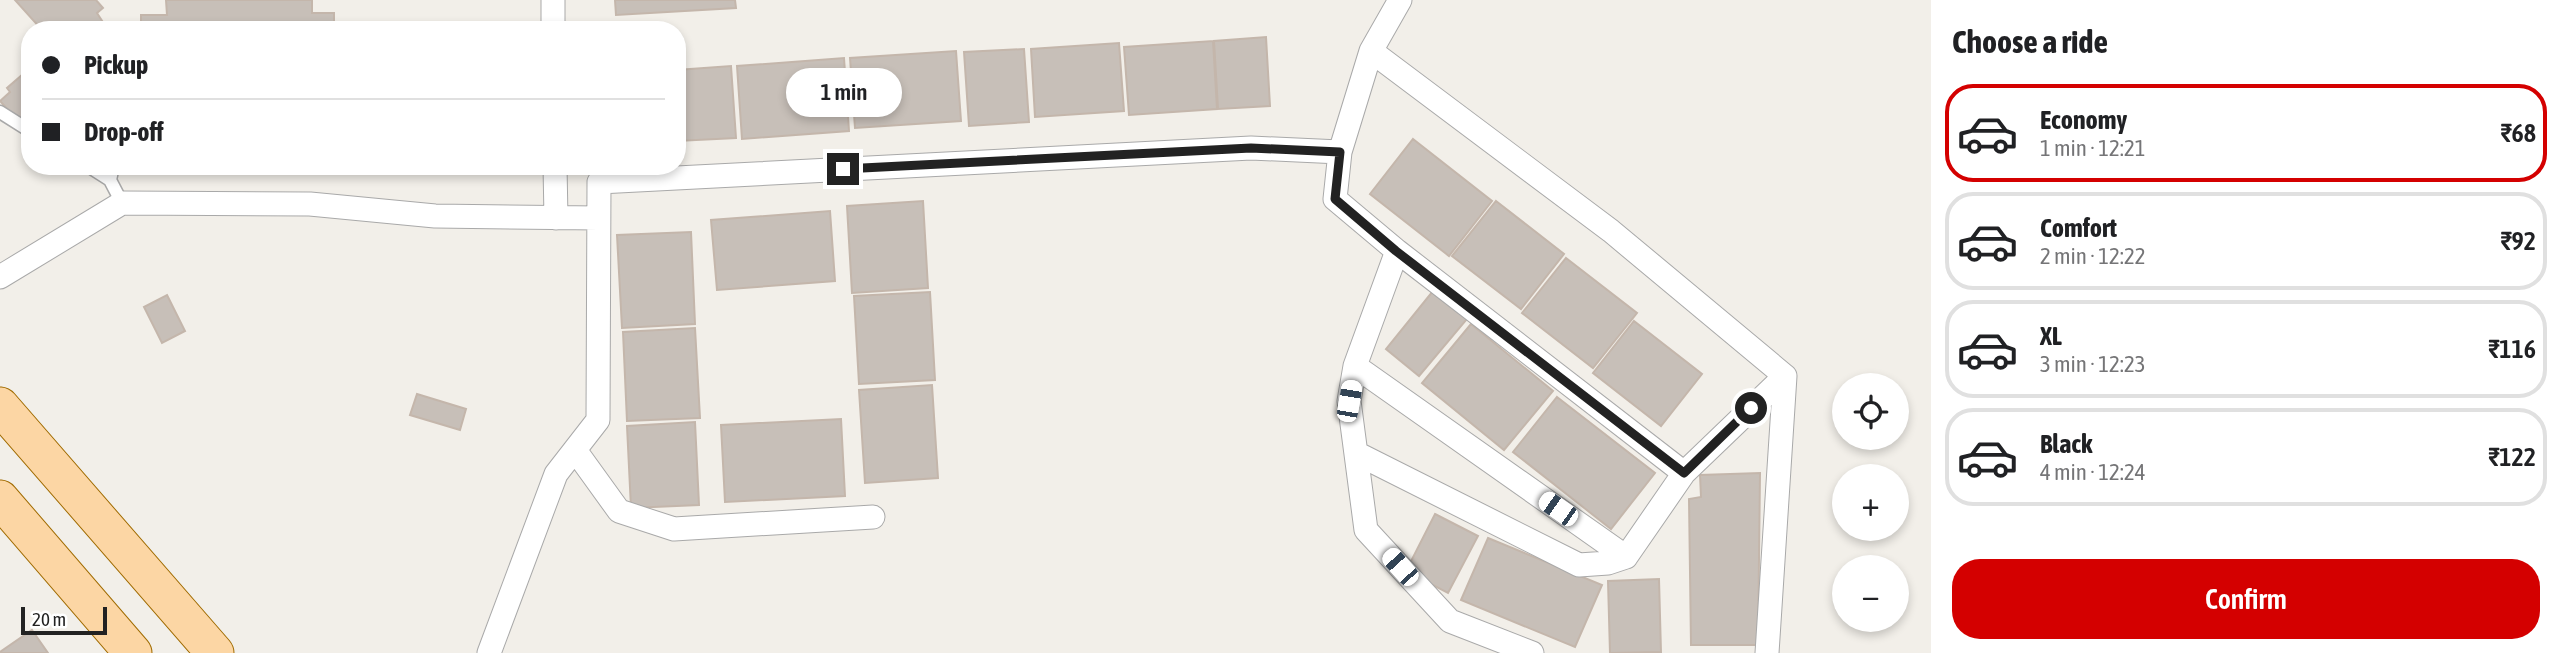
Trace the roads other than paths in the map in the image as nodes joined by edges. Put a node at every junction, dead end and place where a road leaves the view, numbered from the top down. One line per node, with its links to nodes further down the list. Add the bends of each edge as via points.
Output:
1 (552, 0): 3 (street)
2 (1400, 0): 4 (street)
3 (553, 21)
4 (1371, 51): 7 (street); 16 (street, via 1611,231)
5 (0, 113): 6 (lane)
6 (21, 126)
7 (1340, 152): 12 (street, via 1251,148 598,182); 13 (street, via 1335,199)
8 (112, 175): 10 (lane)
9 (555, 175): 11 (street)
10 (122, 203): 11 (street, via 310,204 435,216); 14 (street)
11 (556, 218): 12 (street)
12 (598, 218): 18 (street, via 598,420)
13 (1396, 251): 15 (street); 20 (street)
14 (0, 277)
15 (1355, 366): 19 (street, via 1349,401); 23 (street)
16 (1785, 376): 20 (street); 28 (street)
17 (0, 406): 25 (main road)
18 (575, 450): 22 (street, via 619,511 674,529); 26 (street, via 556,474)
19 (1356, 453): 23 (street, via 1580,565); 27 (street, via 1366,530 1450,621)
20 (1684, 473): 23 (street)
21 (0, 499): 24 (main road)
22 (873, 517)
23 (1626, 557)
24 (133, 653)
25 (215, 653)
26 (489, 653)
27 (1532, 653)
28 (1767, 653)

